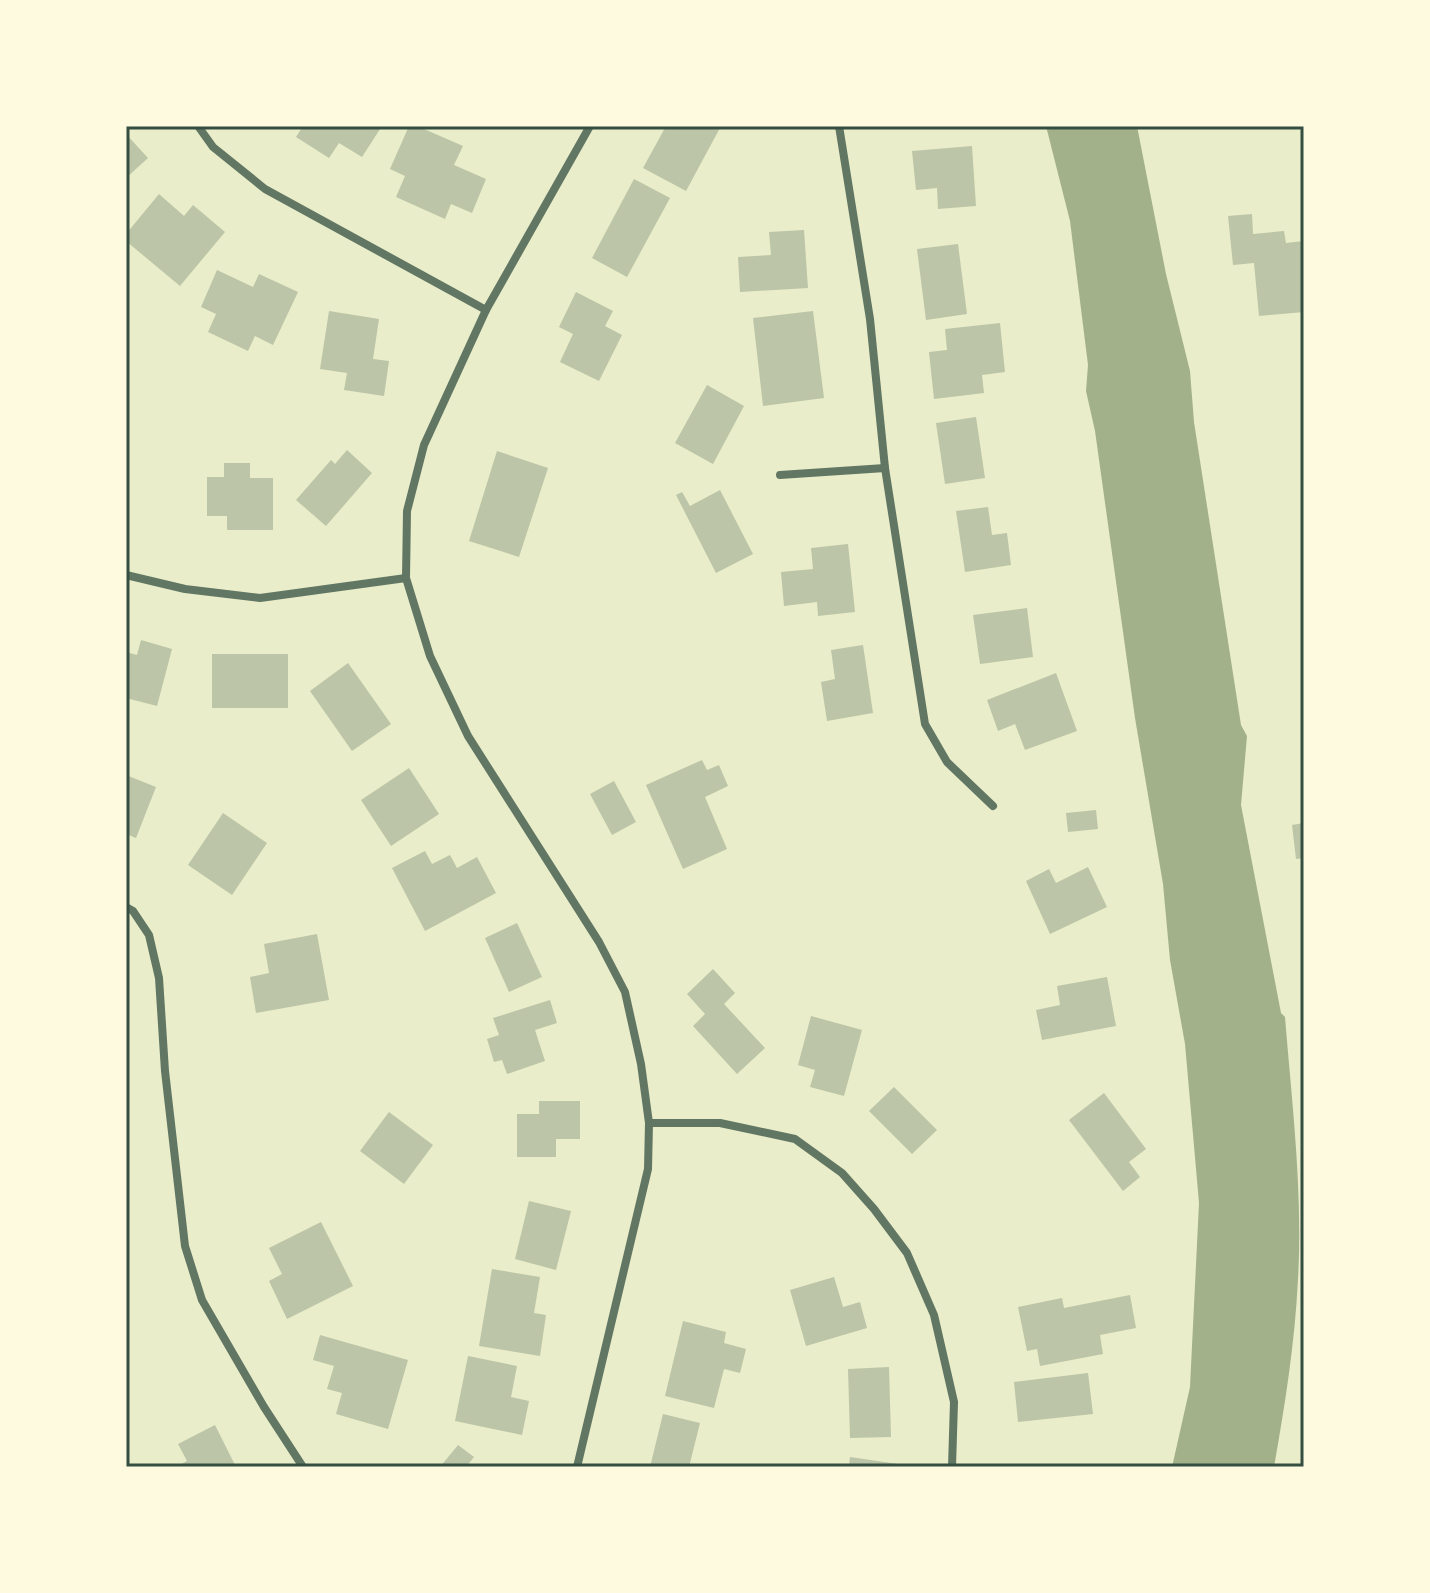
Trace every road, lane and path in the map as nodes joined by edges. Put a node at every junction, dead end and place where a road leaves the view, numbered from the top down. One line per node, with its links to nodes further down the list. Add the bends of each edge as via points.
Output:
1 (198, 126): 4 (street, via 213,147 265,189)
2 (590, 126): 4 (street)
3 (839, 126): 5 (street, via 870,319)
4 (486, 310): 8 (street, via 424,445 407,511)
5 (885, 468): 6 (street); 9 (street, via 925,724 947,762)
6 (780, 475)
7 (126, 575): 8 (street, via 260,598)
8 (406, 578): 11 (street, via 430,656 468,736 625,992)
9 (993, 806)
10 (126, 907): 12 (street, via 149,935 159,978 185,1246 202,1300)
11 (649, 1123): 13 (street, via 648,1169); 14 (street, via 720,1123 795,1139 842,1173 874,1209 907,1253 934,1315 954,1402)
12 (303, 1467)
13 (577, 1467)
14 (952, 1467)

